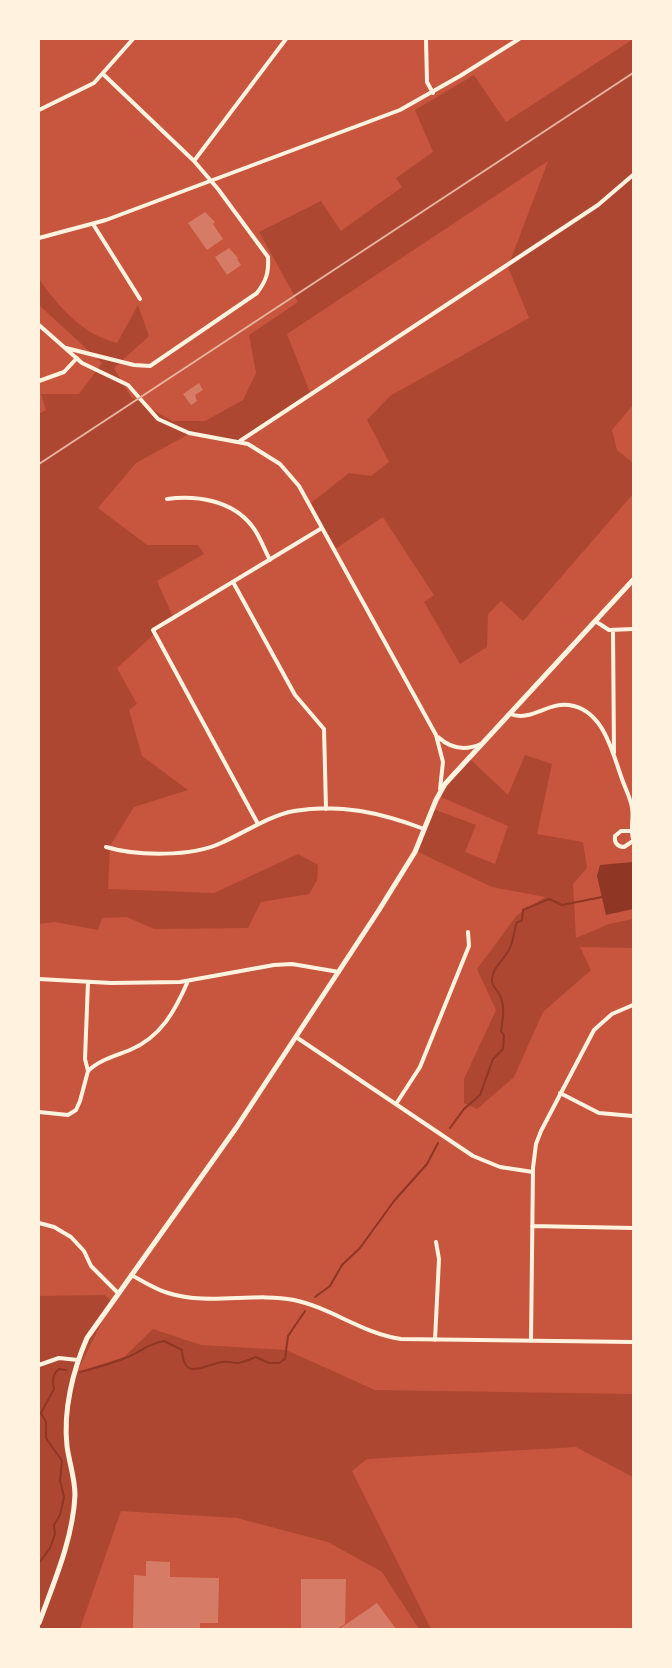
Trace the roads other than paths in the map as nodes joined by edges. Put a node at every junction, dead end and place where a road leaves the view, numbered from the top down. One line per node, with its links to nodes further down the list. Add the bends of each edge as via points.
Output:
1 (133, 39): 5 (street)
2 (286, 39): 8 (street)
3 (426, 39): 6 (street, via 427,82)
4 (519, 39): 6 (street)
5 (103, 74): 7 (street, via 94,83); 8 (street)
6 (433, 93): 10 (street, via 382,117)
7 (39, 110)
8 (194, 161): 10 (street)
9 (633, 175): 18 (street, via 598,205)
10 (211, 181): 11 (street); 15 (street, via 268,258 269,269 257,293 146,367)
11 (93, 224): 12 (street); 13 (street)
12 (39, 238)
13 (140, 299)
14 (39, 325): 15 (street)
15 (64, 347): 16 (street)
16 (77, 358): 17 (street, via 64,372); 18 (street, via 92,369 128,385 150,413 167,424 189,433)
17 (39, 381)
18 (240, 441): 20 (street, via 269,455 287,471)
19 (167, 499): 21 (street, via 197,498 238,514 251,525)
20 (322, 528): 21 (street); 28 (street)
21 (270, 560): 23 (street)
22 (633, 580): 24 (street)
23 (232, 582): 33 (street, via 295,695 324,729); 34 (street, via 154,630)
24 (596, 621): 26 (street); 27 (street)
25 (633, 629): 26 (street)
26 (613, 630): 30 (street)
27 (510, 714): 29 (street); 30 (street, via 529,716 557,706 580,708 598,723)
28 (436, 735): 29 (street, via 446,745 454,747 471,748); 32 (street, via 442,753 443,772)
29 (483, 743): 32 (street, via 455,771)
30 (614, 758): 31 (street)
31 (631, 798): 36 (street)
32 (436, 800): 35 (street)
33 (326, 809): 34 (street, via 294,811); 35 (street, via 376,812)
34 (258, 824): 38 (street, via 206,849 168,853 121,852)
35 (424, 829): 40 (street, via 405,869)
36 (631, 831): 37 (street); 37 (street, via 621,831 615,842 624,847)
37 (633, 840)
38 (106, 847)
39 (468, 932): 48 (street, via 469,946 420,1067)
40 (339, 972): 42 (street, via 292,964 274,965); 45 (street)
41 (39, 979): 43 (street)
42 (188, 981): 43 (street, via 153,984); 46 (street, via 169,1020 152,1037 132,1050 97,1063)
43 (88, 982): 46 (street, via 85,1059)
44 (633, 1005): 47 (street, via 612,1014 597,1026)
45 (296, 1037): 48 (street); 56 (street, via 236,1128)
46 (88, 1071): 49 (street, via 78,1107 68,1115)
47 (560, 1093): 50 (street, via 599,1113); 51 (street, via 536,1144)
48 (396, 1104): 51 (street, via 486,1162)
49 (39, 1112)
50 (633, 1116)
51 (533, 1172): 53 (street)
52 (39, 1224): 57 (street, via 54,1227 71,1237 84,1251 91,1266)
53 (532, 1226): 54 (street); 59 (street)
54 (633, 1228)
55 (436, 1242): 58 (street, via 439,1259)
56 (130, 1275): 57 (street); 58 (street, via 184,1297 290,1299 314,1306 373,1333 401,1339)
57 (118, 1293): 61 (street, via 87,1338)
58 (435, 1340): 59 (street)
59 (531, 1341): 60 (street)
60 (633, 1342)
61 (78, 1360): 62 (street, via 59,1358); 63 (street, via 67,1421 74,1486 72,1519)
62 (39, 1365)
63 (39, 1623)

